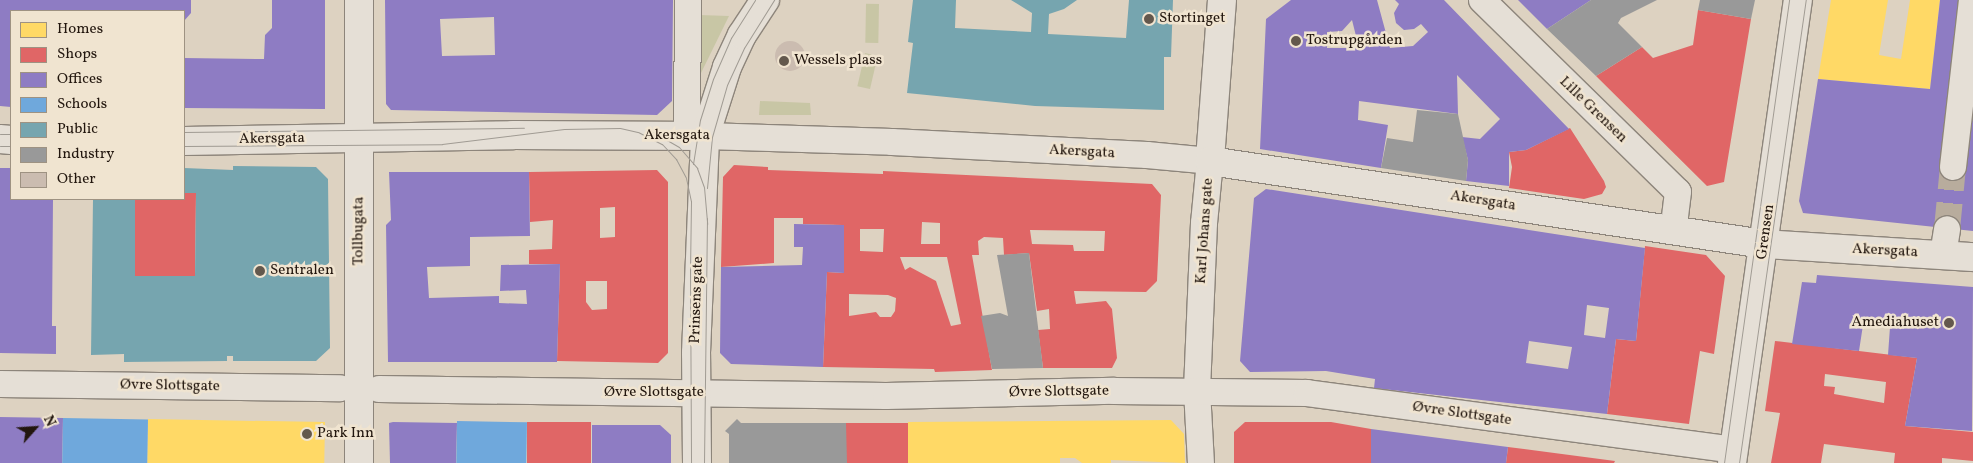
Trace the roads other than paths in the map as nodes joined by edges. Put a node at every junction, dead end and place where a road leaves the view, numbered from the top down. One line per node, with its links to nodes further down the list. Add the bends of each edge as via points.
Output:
1 (359, 0): 8 (street, Tollbugata)
2 (688, 0): 9 (street, Prinsens gate)
3 (765, 0): 9 (street, via 742,35)
4 (1222, 0): 11 (street, Karl Johans gate)
5 (1482, 0): 13 (street, Lille Grensen, via 1678,192)
6 (1798, 0): 14 (street, Grensen)
7 (1972, 0): 12 (street)
8 (359, 136): 9 (street, Akersgata); 10 (street, Akersgata); 22 (street, Tollbugata)
9 (696, 136): 11 (street, Akersgata, via 911,143); 20 (street, Prinsens gate, via 701,177)
10 (185, 141)
11 (1210, 161): 13 (street, Akersgata); 19 (street, Karl Johans gate)
12 (1953, 167)
13 (1673, 230): 14 (street, Akersgata)
14 (1764, 244): 15 (street, Akersgata, via 1945,242); 21 (street, Grensen)
15 (1973, 257)
16 (0, 384): 17 (street, Øvre Slottsgate)
17 (340, 388)
18 (379, 389): 20 (street, Øvre Slottsgate)
19 (1197, 390): 20 (street, Øvre Slottsgate, via 886,396); 21 (street, Øvre Slottsgate, via 1307,393); 24 (street, Karl Johans gate)
20 (697, 394): 23 (street, Prinsens gate)
21 (1733, 457)
22 (359, 463)
23 (697, 463)
24 (1201, 463)

